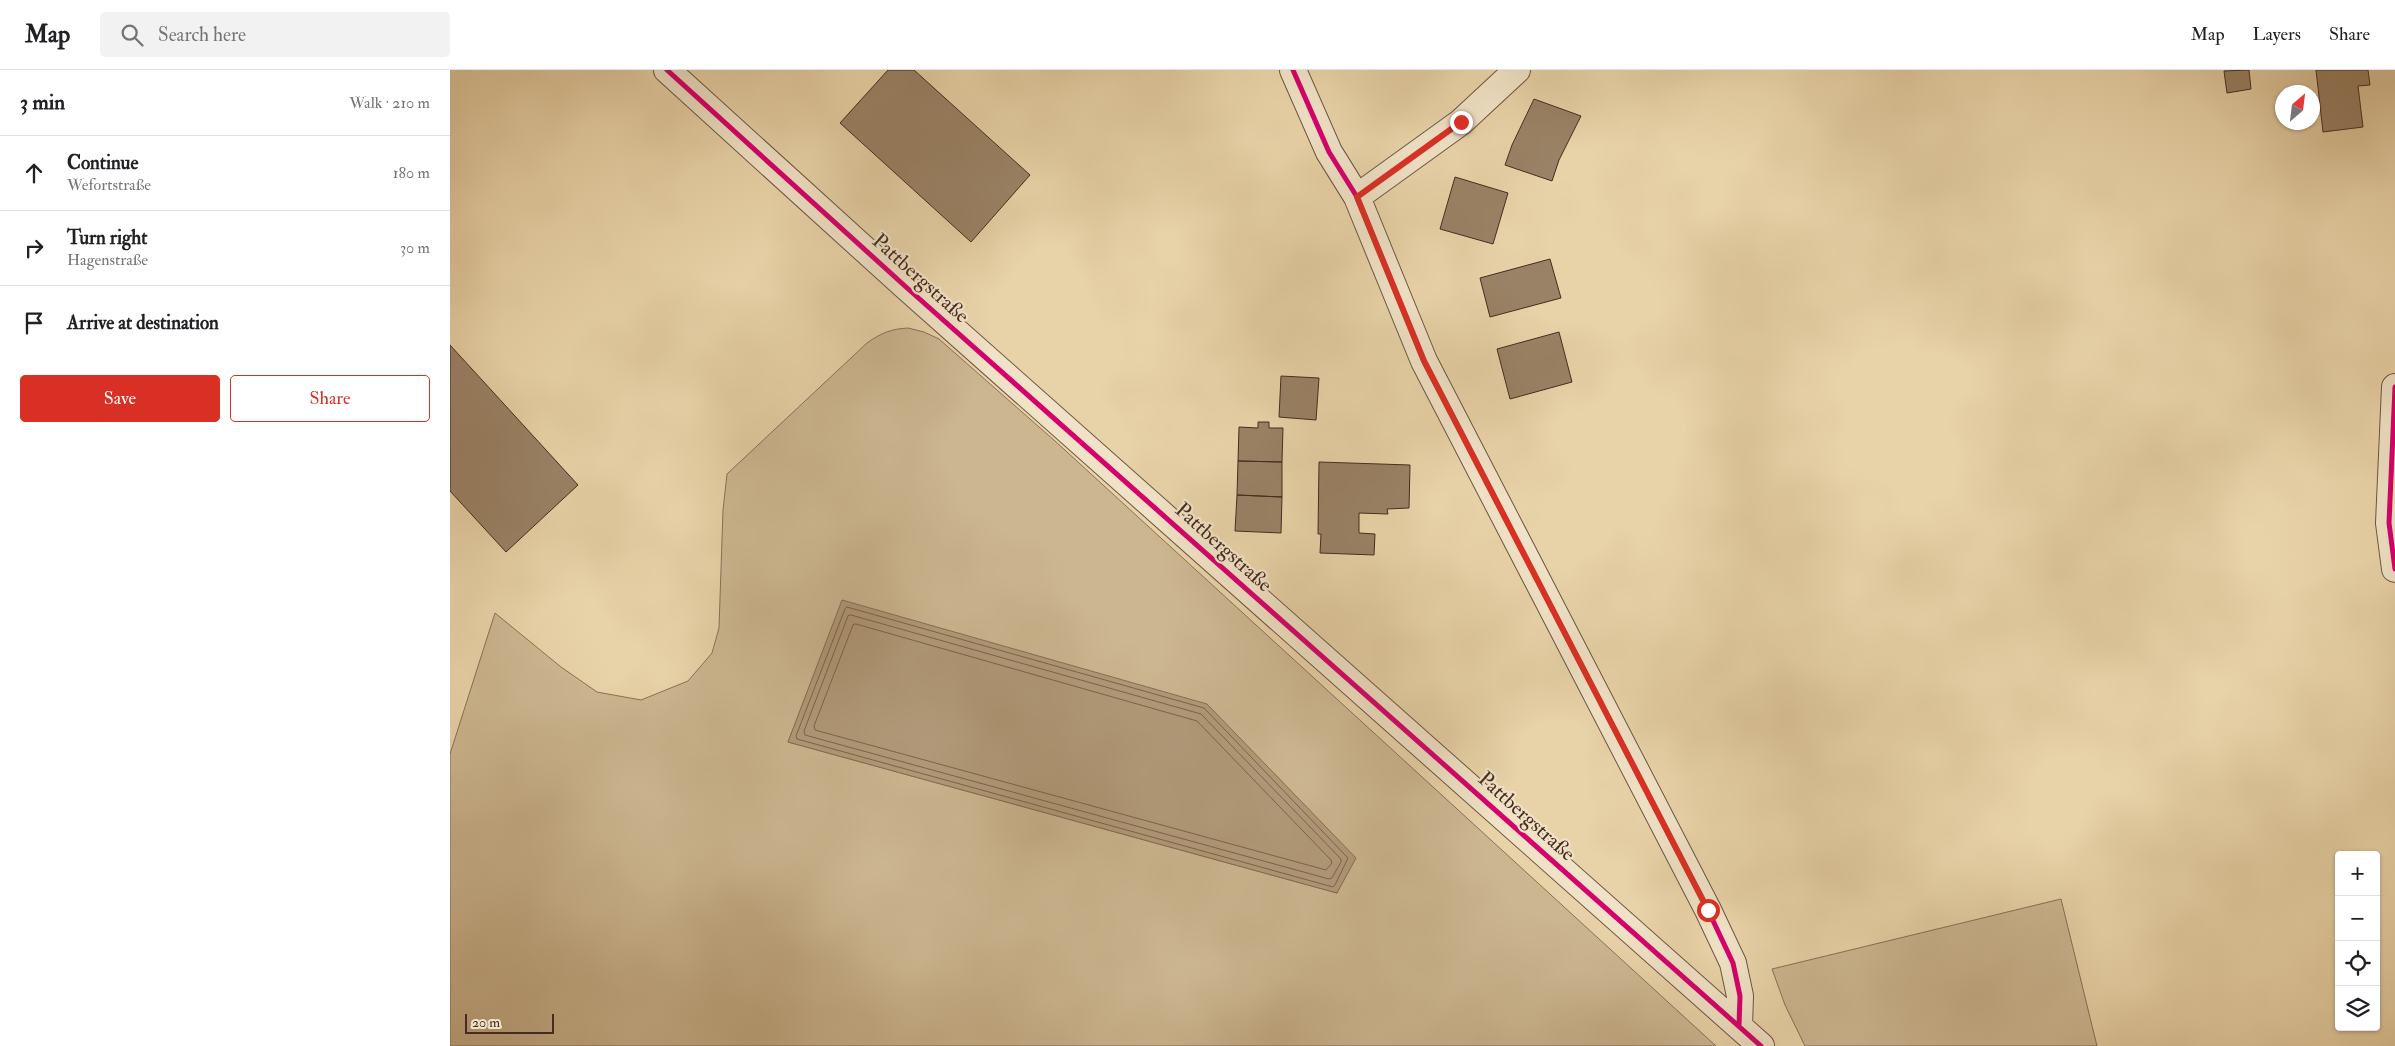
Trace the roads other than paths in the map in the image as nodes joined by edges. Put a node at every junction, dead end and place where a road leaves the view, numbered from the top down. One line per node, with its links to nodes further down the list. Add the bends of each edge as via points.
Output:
1 (667, 70): 7 (street, Pattbergstraße, via 906,287)
2 (1293, 70): 4 (street, via 1328,152)
3 (1517, 70): 4 (street, via 1461,122)
4 (1357, 197): 7 (street, via 1424,361 1733,964 1740,996)
5 (2395, 387): 6 (street, via 2389,523)
6 (2395, 569)
7 (1739, 1026): 8 (street, Pattbergstraße)
8 (1761, 1046)

